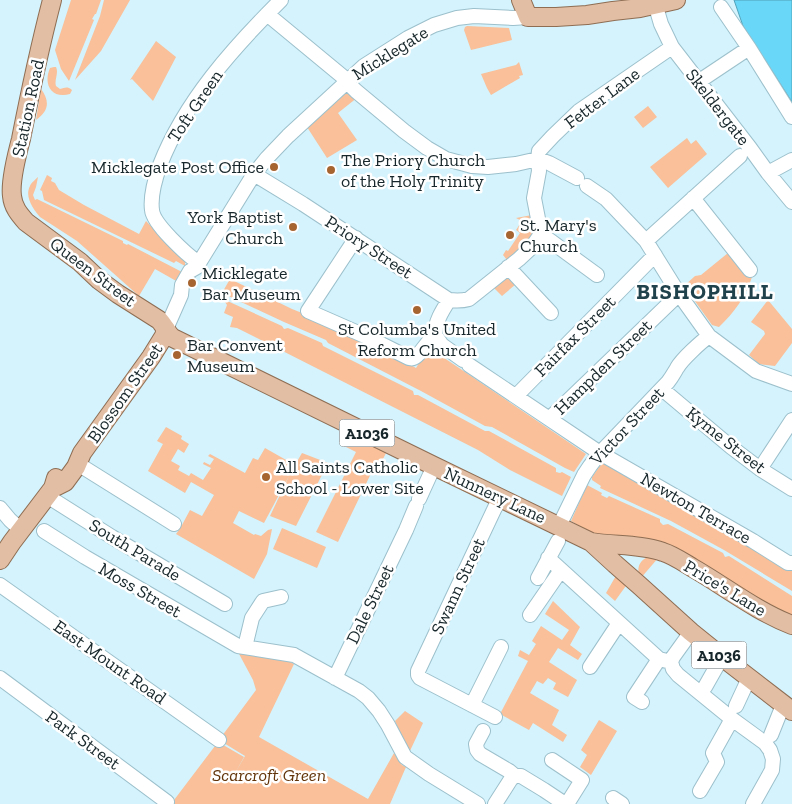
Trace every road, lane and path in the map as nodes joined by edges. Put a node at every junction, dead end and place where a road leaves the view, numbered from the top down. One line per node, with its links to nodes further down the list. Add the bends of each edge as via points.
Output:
1 (52, 0): 21 (main road, Station Road / A1036, via 13,177 11,194)
2 (281, 0): 7 (street, Toft Green)
3 (521, 0): 8 (main road)
4 (676, 0): 5 (main road, Micklegate)
5 (655, 3): 8 (main road, Micklegate, via 574,17); 9 (street, Skeldergate)
6 (721, 7): 10 (street)
7 (267, 14): 11 (street); 27 (street, Toft Green, via 190,107 166,149 156,175 151,197 152,212 187,254)
8 (528, 17): 11 (street, Micklegate, via 467,16 434,25 364,66)
9 (672, 47): 12 (street, Skeldergate); 15 (street, Fetter Lane, via 579,111 553,136)
10 (749, 48): 12 (street); 13 (street)
11 (346, 81): 15 (street, via 427,148 446,159 488,167 516,164); 18 (street, Micklegate, via 288,136)
12 (698, 82): 17 (street, Skeldergate)
13 (792, 117)
14 (740, 156): 19 (street)
15 (538, 157): 22 (street, via 534,198); 24 (street, via 606,199)
16 (792, 160): 17 (street)
17 (768, 173): 20 (street, Skeldergate)
18 (254, 174): 23 (street, Priory Street); 27 (street, Micklegate)
19 (693, 198): 24 (street); 28 (street)
20 (792, 202)
21 (19, 215): 33 (main road, Queen Street / A1036, via 118,294 159,320)
22 (541, 234): 26 (street, via 532,247); 29 (street)
23 (356, 238): 31 (street, Priory Street); 34 (street, via 308,311 409,358 417,356)
24 (646, 241): 25 (street)
25 (655, 255): 30 (street); 38 (street, Fairfax Street)
26 (508, 267): 31 (street, via 470,299); 32 (street)
27 (194, 269): 33 (street, Blossom Street, via 182,286)
28 (750, 270)
29 (597, 275)
30 (679, 294): 35 (street); 39 (street, Hampden Street)
31 (449, 300): 34 (street)
32 (551, 312)
33 (166, 329): 42 (main road, Blossom Street, via 158,346); 43 (main road, Nunnery Lane / A1036, via 178,341)
34 (434, 335): 38 (street, Newton Terrace, via 442,345)
35 (709, 336): 36 (street, via 756,371); 37 (street, Victor Street, via 678,366)
36 (792, 384)
37 (662, 389): 41 (street, Victor Street); 44 (street, Kyme Street)
38 (516, 396): 39 (street, Newton Terrace)
39 (549, 419): 41 (street, Newton Terrace)
40 (792, 420): 44 (street)
41 (600, 453): 52 (street, Victor Street, via 584,475); 56 (street, Newton Terrace)
42 (80, 459): 46 (main road, Blossom Street, via 65,482); 49 (street)
43 (434, 466): 47 (main road, Nunnery Lane / A1036); 72 (street, Dale Street)
44 (760, 469): 45 (street, Kyme Street)
45 (792, 489)
46 (50, 492): 50 (main road, Blossom Street); 61 (street, South Parade, via 112,537)
47 (500, 497): 52 (main road, Nunnery Lane / A1036); 78 (street, Swann Street, via 418,671 420,678)
48 (0, 508): 50 (street)
49 (174, 524)
50 (21, 530): 55 (main road, Blossom Street)
51 (44, 531): 66 (street, Moss Street)
52 (558, 533): 53 (main road, Nunnery Lane / A1036); 57 (street, Victor Street, via 543,568)
53 (591, 542): 54 (main road, Price's Lane / A1036, via 642,546); 59 (main road, Nunnery Lane / A1036)
54 (659, 551): 59 (main road, via 642,554 634,562 634,574); 64 (main road, Price's Lane / A1036)
55 (0, 560)
56 (792, 563)
57 (561, 570): 62 (street); 63 (street)
58 (0, 585): 80 (street, East Mount Road)
59 (639, 585): 65 (main road, Nunnery Lane / A1036)
60 (282, 597): 66 (street, via 263,601 252,618)
61 (225, 604)
62 (530, 615)
63 (619, 623): 69 (street); 70 (street)
64 (792, 625)
65 (691, 632): 68 (main road, Nunnery Lane / A1036); 69 (street, via 673,657)
66 (242, 647): 72 (street, via 294,655)
67 (502, 647): 78 (street)
68 (722, 658): 73 (main road, Nunnery Lane / A1036); 74 (street)
69 (665, 661): 75 (street, via 634,697); 77 (street, via 678,675)
70 (590, 667)
71 (0, 678): 84 (street, Park Street)
72 (334, 678): 85 (street, via 368,698 388,725 405,757)
73 (749, 678): 76 (main road, Nunnery Lane / A1036); 77 (street)
74 (705, 687)
75 (642, 702)
76 (788, 708): 79 (street)
77 (734, 712): 83 (street, via 713,753 717,762); 88 (street, via 765,743 773,759 772,770)
78 (484, 718): 82 (street, via 477,750)
79 (771, 735)
80 (219, 740)
81 (552, 760): 87 (street, via 582,780)
82 (515, 776): 86 (street); 87 (street)
83 (700, 791)
84 (167, 802)
85 (478, 804)
86 (495, 804)
87 (566, 804)
88 (752, 804)

